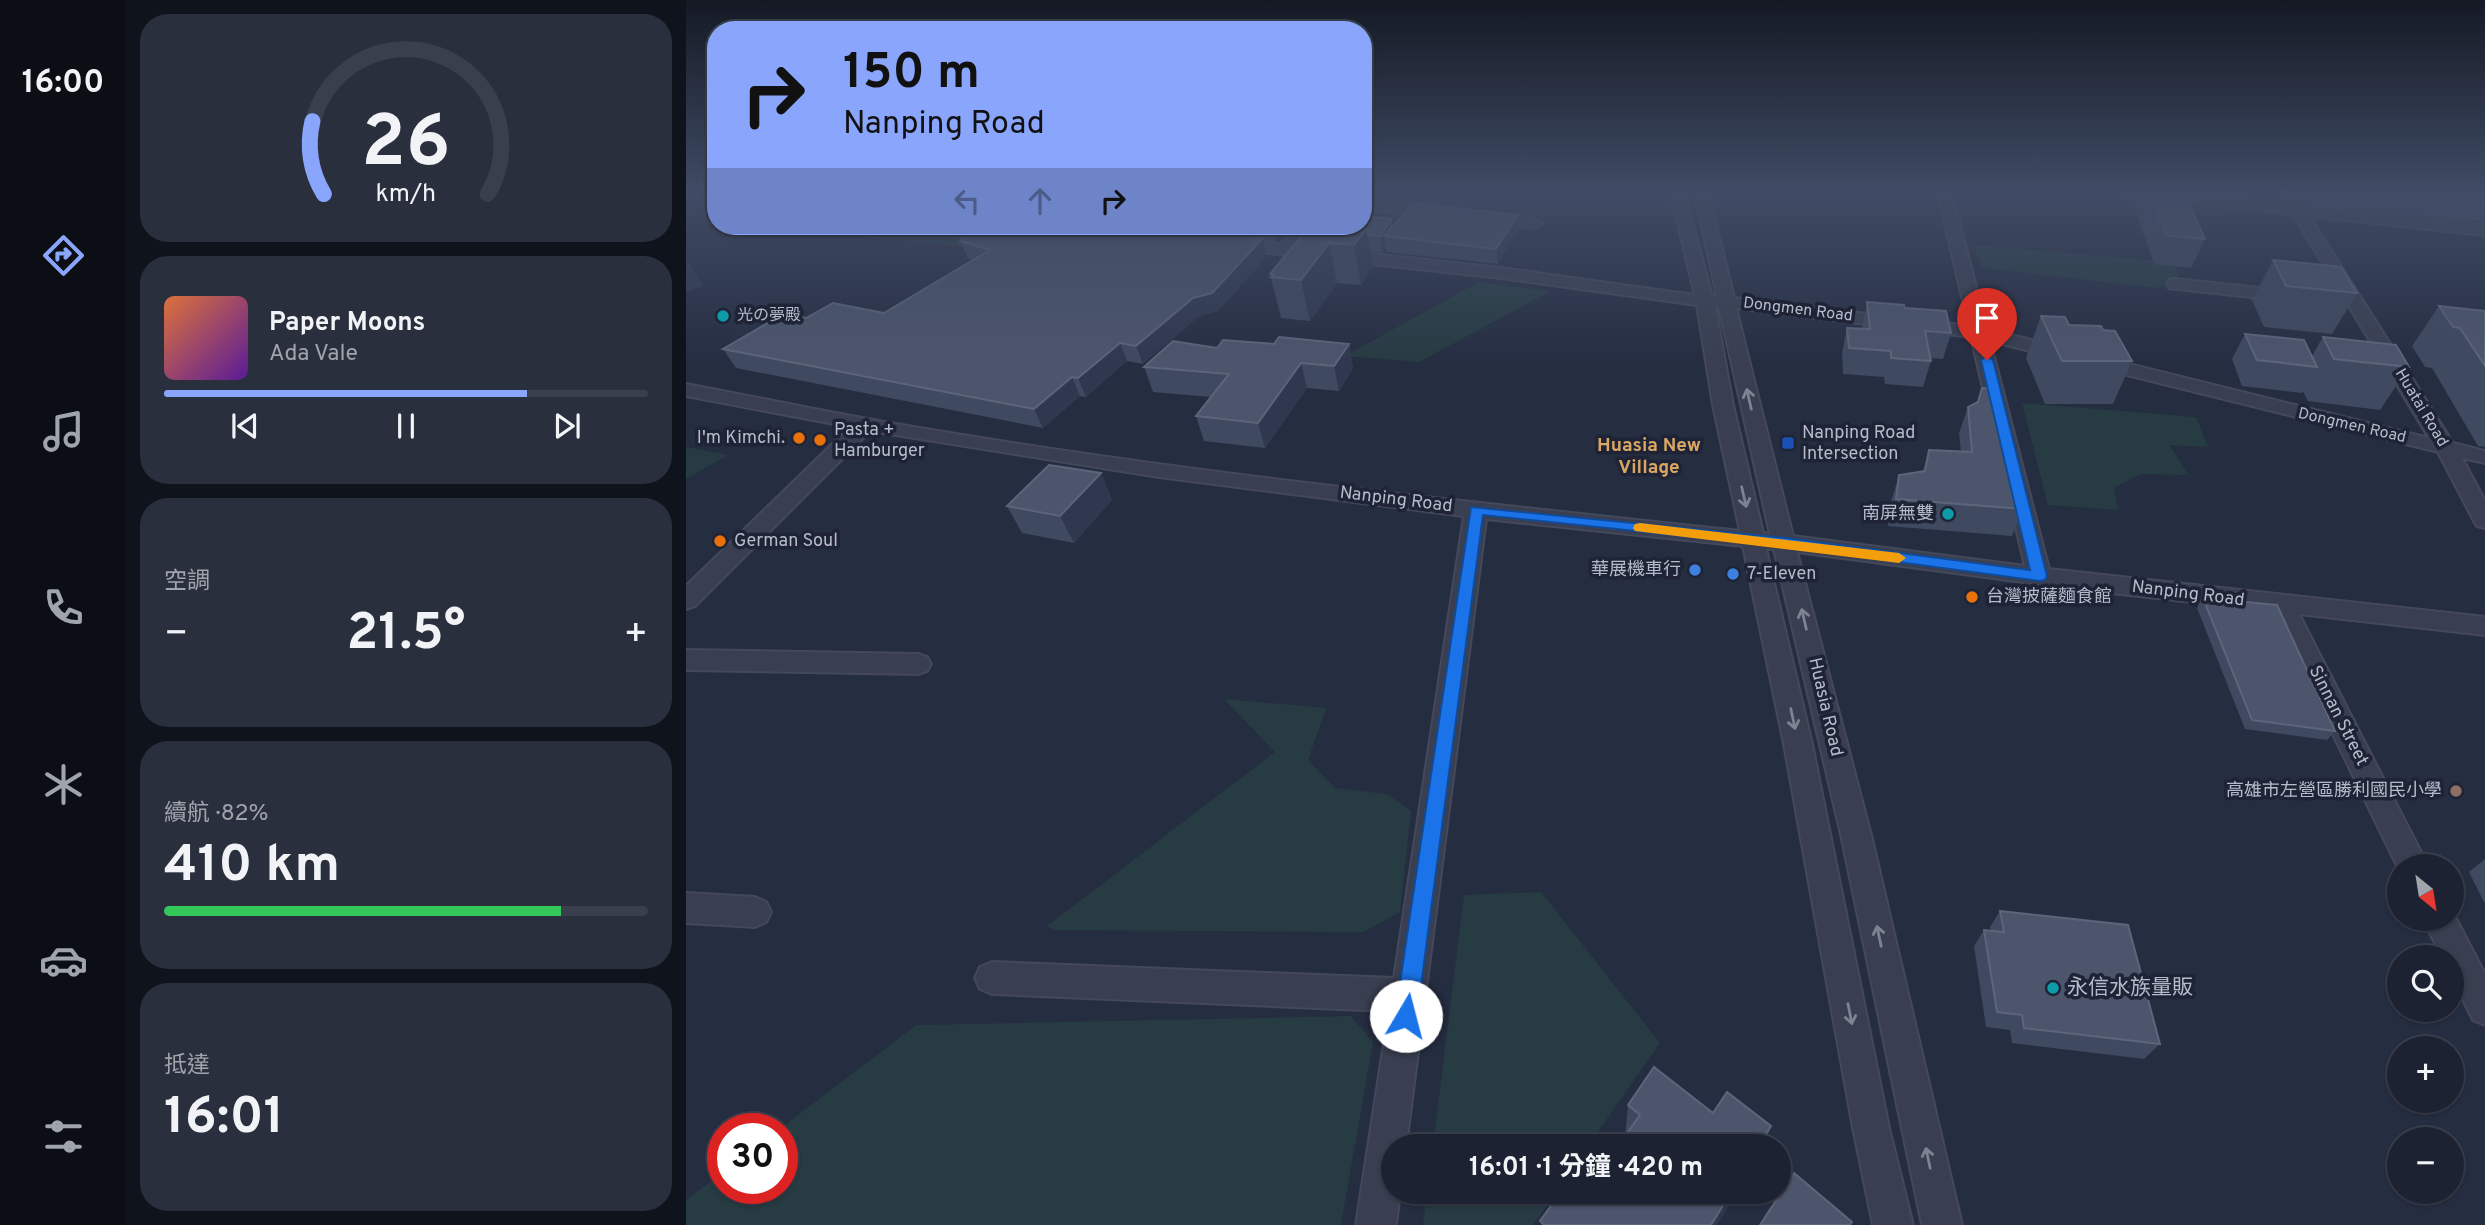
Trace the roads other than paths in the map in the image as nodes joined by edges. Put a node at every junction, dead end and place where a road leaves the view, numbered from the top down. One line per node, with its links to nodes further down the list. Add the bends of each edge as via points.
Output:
1 (1287, 248): 9 (street, Dongmen Road)
2 (1697, 248): 9 (street, Huasia Road)
3 (1709, 248): 9 (street, Huasia Road)
4 (1959, 248): 11 (street)
5 (2321, 248): 10 (street, Huatai Road)
6 (2175, 284): 7 (street)
7 (2301, 297)
8 (2328, 300): 10 (street)
9 (1716, 302): 11 (street, Dongmen Road); 18 (street, Huasia Road, one-way to 18, via 1713,357); 19 (street, Huasia Road, one-way to 9)
10 (2356, 303): 14 (street, Huatai Road)
11 (1980, 332): 14 (street, Dongmen Road); 20 (street)
12 (687, 391): 13 (street, Nanping Road)
13 (865, 424): 16 (street, Nanping Road, via 1083,459); 21 (street)
14 (2445, 448): 15 (street, Dongmen Road); 17 (street, Huatai Road)
15 (2485, 457)
16 (1476, 510): 18 (street, Nanping Road); 31 (street)
17 (2485, 521)
18 (1754, 539): 19 (street, Nanping Road); 34 (street, Huasia Road, one-way to 34)
19 (1786, 542): 20 (street, Nanping Road); 35 (street, Huasia Road, one-way to 19)
20 (2039, 576): 22 (street, Nanping Road)
21 (686, 600)
22 (2282, 604): 23 (street, Nanping Road); 26 (street, Sinnan Street)
23 (2485, 626)
24 (686, 660): 25 (street)
25 (918, 664)
26 (2407, 854)
27 (686, 908): 28 (street)
28 (755, 912)
29 (2446, 931): 32 (street)
30 (992, 978): 31 (street)
31 (1409, 995): 33 (street)
32 (2485, 1008)
33 (1377, 1225)
34 (1893, 1225)
35 (1942, 1225)

